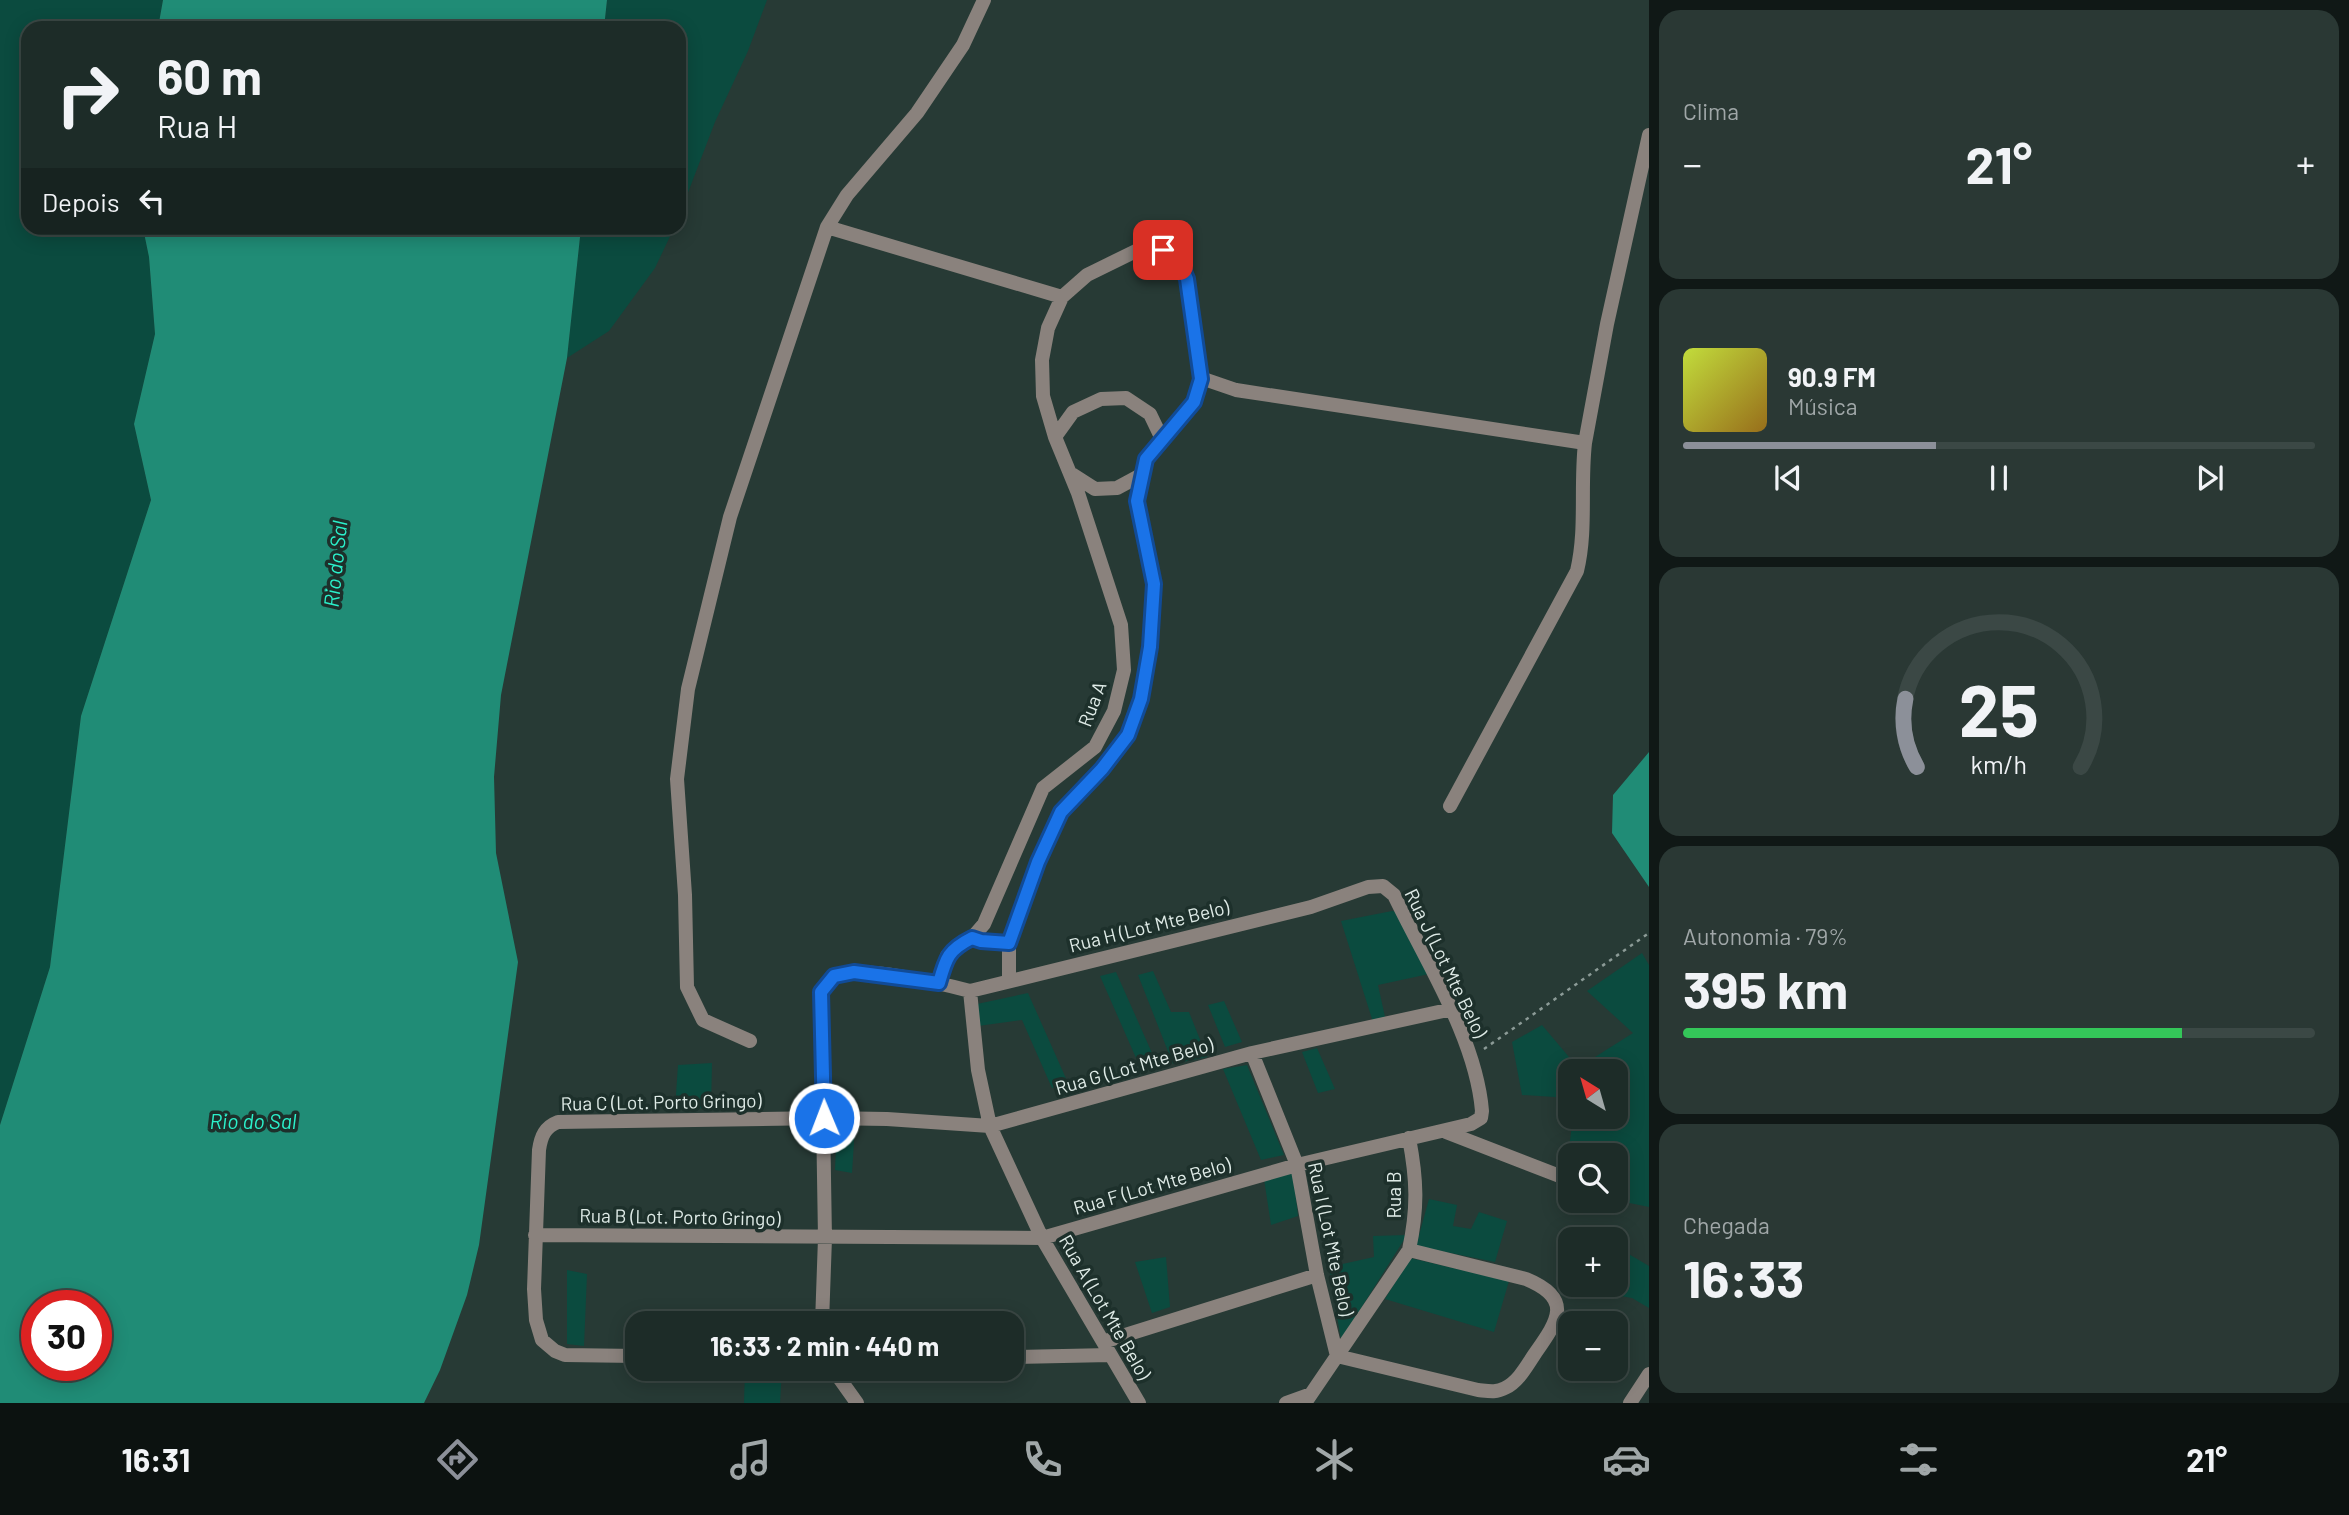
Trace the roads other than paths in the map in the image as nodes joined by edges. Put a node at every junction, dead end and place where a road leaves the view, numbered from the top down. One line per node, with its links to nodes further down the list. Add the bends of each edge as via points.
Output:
1 (984, 0): 3 (street, via 963,45 917,113 847,195)
2 (1649, 135): 8 (street)
3 (827, 227): 4 (street); 23 (street, via 730,517 688,689 677,779 687,986 703,1020)
4 (1062, 298): 5 (street, via 1087,275 1142,248 1163,250 1180,262 1187,279); 6 (street, Rua A, via 1048,328 1042,360 1043,396)
5 (1201, 379): 7 (street, via 1194,402); 8 (street, via 1236,390)
6 (1055, 437): 7 (street, via 1073,412 1101,399 1126,398 1150,414); 9 (street, Rua A)
7 (1163, 439): 10 (street, via 1146,459)
8 (1585, 443): 15 (street, via 1583,545 1577,572)
9 (1070, 473): 12 (street); 14 (street, Rua A)
10 (1143, 474): 11 (street); 13 (street)
11 (1117, 488): 12 (street); 13 (street)
12 (1095, 489): 14 (street)
13 (1137, 501): 18 (street, via 1154,584 1141,699 1128,735 1061,812)
14 (1086, 521): 17 (street, Rua A, via 1121,625 1124,670 1114,711 1095,747 1043,788 984,924)
15 (1450, 806)
16 (1368, 887): 19 (street, Rua H (Lot Mte Belo), via 1311,906); 22 (street, Rua J (Lot Mte Belo), via 1383,886 1394,895)
17 (972, 938): 18 (street); 20 (street, Rua A, via 947,956)
18 (1009, 943): 19 (street)
19 (1009, 980): 21 (street, Rua H (Lot Mte Belo))
20 (939, 983): 21 (street); 26 (street, via 854,972 834,976 821,992)
21 (970, 991): 27 (street, Rua A (Lot Mte Belo), via 978,1070)
22 (1451, 1009): 24 (street, Rua G (Lot Mte Belo)); 25 (street, Rua J (Lot Mte Belo), via 1470,1059)
23 (750, 1041)
24 (1252, 1053): 27 (street, Rua G (Lot Mte Belo)); 30 (street, Rua I (Lot Mte Belo))
25 (1482, 1116): 28 (street, Rua F (Lot Mte Belo))
26 (824, 1118): 27 (street, Rua G (Lot Mte Belo)); 32 (street, Rua C (Lot. Porto Gringo), via 553,1124 544,1132 539,1150); 33 (street)
27 (990, 1126): 34 (street, Rua A (Lot Mte Belo))
28 (1446, 1132): 29 (street, Rua F (Lot Mte Belo)); 31 (street)
29 (1409, 1139): 30 (street, Rua F (Lot Mte Belo)); 35 (street, Rua B, via 1417,1188)
30 (1297, 1165): 34 (street, Rua F (Lot Mte Belo)); 36 (street, Rua I (Lot Mte Belo))
31 (1558, 1175)
32 (535, 1235): 33 (street, Rua B (Lot. Porto Gringo)); 39 (street, via 536,1320 547,1345 565,1355)
33 (825, 1238): 34 (street, Rua F (Lot Mte Belo)); 37 (street)
34 (1042, 1238): 38 (street, Rua A (Lot Mte Belo))
35 (1409, 1250): 41 (street); 41 (street, via 1542,1285 1557,1302 1553,1327 1515,1382 1503,1390 1478,1390)
36 (1317, 1275): 38 (street); 41 (street, Rua I (Lot Mte Belo))
37 (822, 1311)
38 (1106, 1348): 40 (street); 46 (street, Rua A (Lot Mte Belo))
39 (625, 1356)
40 (1024, 1356)
41 (1338, 1356): 44 (street)
42 (1649, 1374): 48 (street)
43 (841, 1381): 45 (street)
44 (1308, 1399): 47 (street)
45 (857, 1403)
46 (1139, 1403)
47 (1286, 1403)
48 (1630, 1403)

